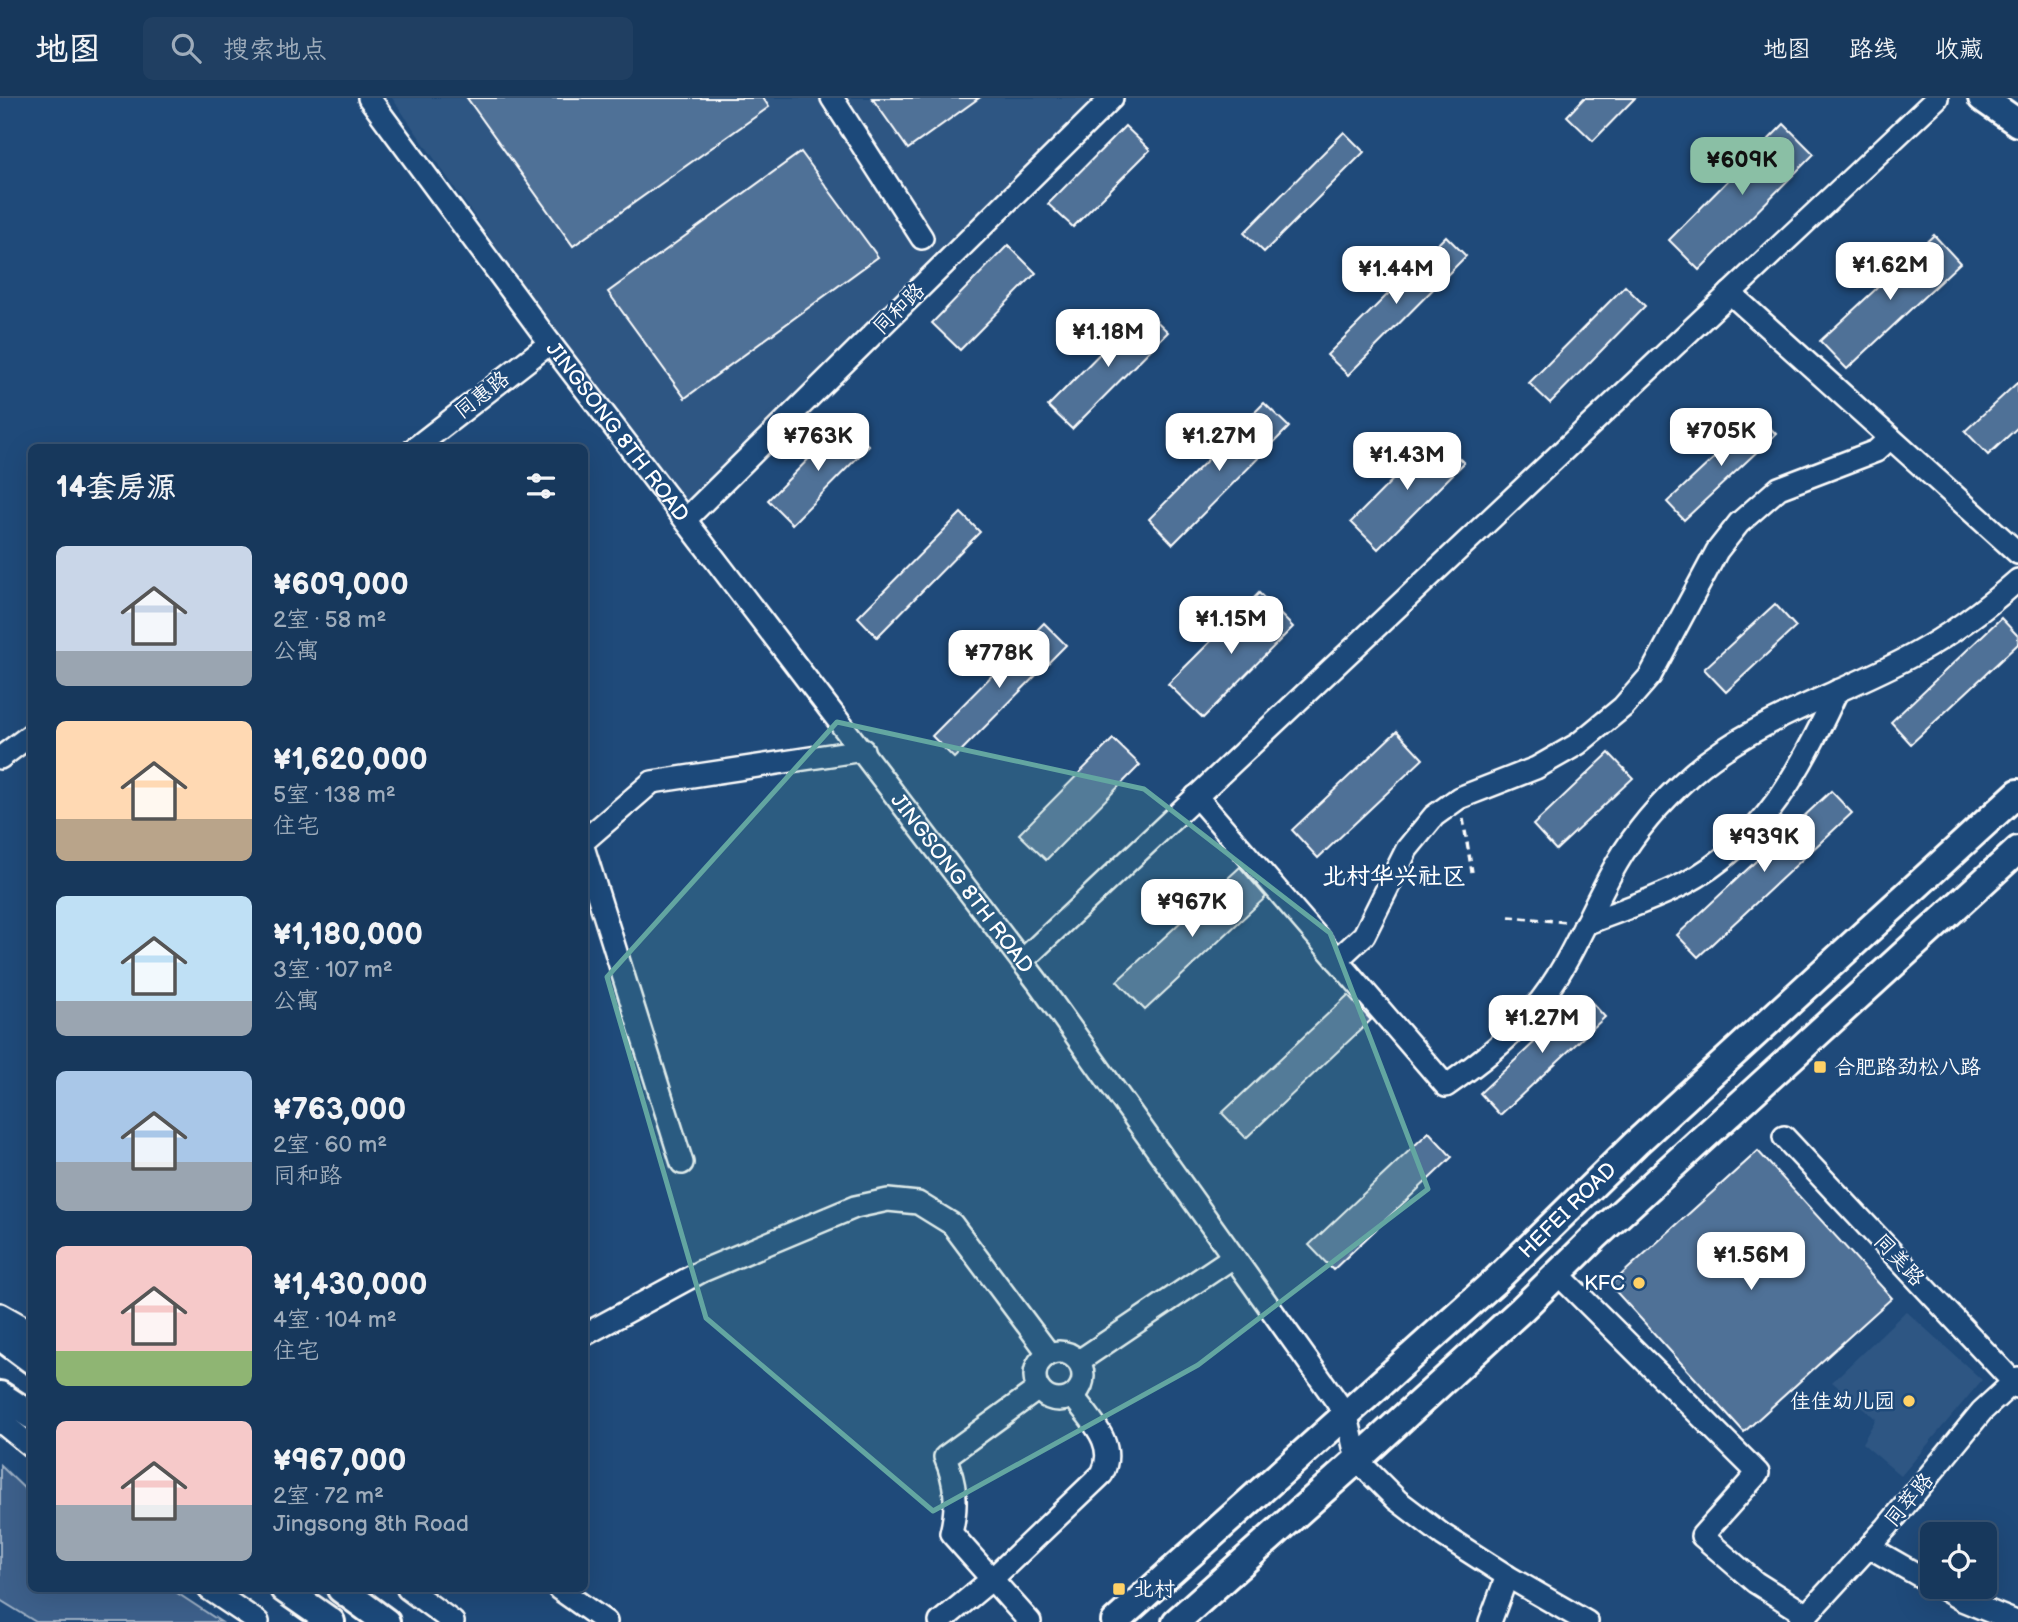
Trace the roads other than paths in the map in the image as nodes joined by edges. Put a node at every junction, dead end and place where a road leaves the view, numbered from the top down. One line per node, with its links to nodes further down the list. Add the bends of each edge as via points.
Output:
1 (369, 98): 9 (street, JINGSONG 8TH ROAD)
2 (832, 98): 7 (street)
3 (1112, 98): 12 (street, 同和路)
4 (1937, 98): 8 (street)
5 (1982, 98): 6 (main road)
6 (2018, 122)
7 (922, 238)
8 (1730, 293): 10 (street); 20 (street)
9 (550, 343): 11 (street, 同惠路); 12 (street, JINGSONG 8TH ROAD)
10 (1890, 438): 13 (street); 25 (street, via 1876,451 1779,488 1739,523 1717,551 1650,676 1623,707 1578,744 1536,768 1459,798 1434,816 1407,849 1364,934)
11 (420, 444)
12 (686, 519): 17 (street, JINGSONG 8TH ROAD)
13 (2018, 553)
14 (2018, 580): 15 (street, via 1979,613 1916,654)
15 (1837, 691): 24 (street, via 1764,724 1693,774 1651,816 1618,861); 24 (street, via 1792,781 1758,826 1686,883)
16 (28, 737): 18 (street)
17 (863, 750): 21 (street, via 652,782); 26 (street, JINGSONG 8TH ROAD)
18 (0, 758)
19 (2018, 793): 43 (main road, HEFEI ROAD)
20 (1196, 796): 25 (street); 26 (street)
21 (588, 838)
22 (2018, 850): 30 (main road, HEFEI ROAD)
23 (588, 863): 28 (street)
24 (1586, 924): 25 (street, via 1534,1010 1484,1058 1446,1086)
25 (1337, 960)
26 (1022, 961): 29 (street, JINGSONG 8TH ROAD)
27 (1784, 1137): 38 (street, 同美路)
28 (682, 1163)
29 (1233, 1257): 37 (street); 43 (street, JINGSONG 8TH ROAD)
30 (1558, 1273): 46 (main road, HEFEI ROAD); 57 (street, via 1758,1473 1702,1536)
31 (0, 1314): 32 (street)
32 (28, 1330)
33 (588, 1333): 35 (street, via 702,1271 855,1207 888,1200 918,1203 953,1224)
34 (0, 1336): 36 (main road)
35 (1049, 1354): 37 (street, via 1065,1352); 39 (street, via 1034,1373)
36 (28, 1357)
37 (1079, 1361): 41 (street, via 1083,1384)
38 (2016, 1382): 47 (street, 同萃路, via 1982,1411)
39 (1038, 1389): 41 (street, via 1058,1401); 50 (street, via 945,1457 956,1498 951,1533)
40 (0, 1395): 42 (main road)
41 (1073, 1396): 50 (street, via 1102,1435 1108,1464)
42 (28, 1413)
43 (1347, 1416): 46 (street, JINGSONG 8TH ROAD); 65 (main road, HEFEI ROAD)
44 (0, 1421): 45 (street)
45 (28, 1444)
46 (1357, 1460): 48 (street, via 1397,1500); 66 (main road, HEFEI ROAD)
47 (1869, 1547): 49 (street); 57 (street, 同萃路)
48 (1507, 1576): 67 (street); 68 (street)
49 (1920, 1576)
50 (992, 1579): 63 (street); 64 (street)
51 (213, 1592): 58 (street)
52 (288, 1592): 59 (main road)
53 (345, 1592): 60 (main road)
54 (412, 1592): 61 (street)
55 (563, 1592): 62 (street)
56 (1960, 1599): 69 (street)
57 (1804, 1618)
58 (258, 1622)
59 (331, 1622)
60 (386, 1622)
61 (453, 1622)
62 (607, 1622)
63 (940, 1622)
64 (1030, 1622)
65 (1115, 1622)
66 (1176, 1622)
67 (1490, 1622)
68 (1587, 1622)
69 (2017, 1622)

